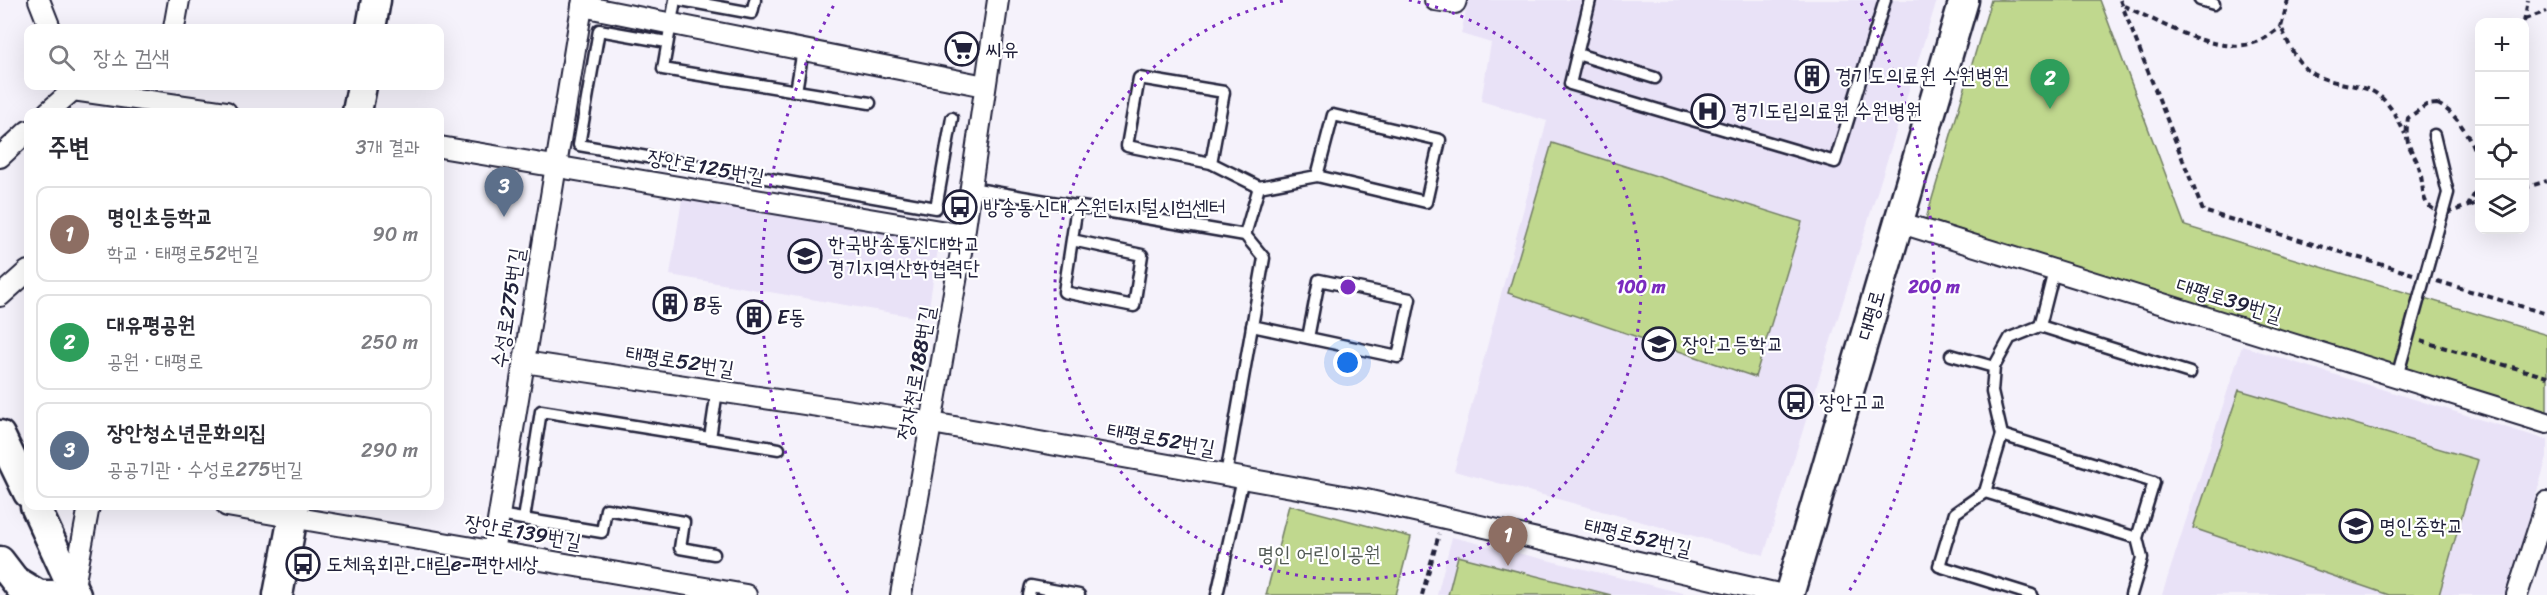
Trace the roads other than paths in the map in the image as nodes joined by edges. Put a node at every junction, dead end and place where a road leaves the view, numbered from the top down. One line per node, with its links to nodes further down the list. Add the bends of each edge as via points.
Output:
1 (39, 0): 16 (street)
2 (179, 0): 17 (street)
3 (376, 0): 18 (street)
4 (675, 0): 19 (lane)
5 (681, 0): 6 (lane, via 752,13)
6 (755, 0)
7 (998, 0): 23 (street, 정자천로188번길)
8 (1435, 0): 9 (street)
9 (1456, 0)
10 (1590, 0): 21 (lane)
11 (1885, 0): 21 (lane, via 1835,162 1570,84)
12 (1964, 0): 42 (street, 대평로)
13 (2200, 0): 15 (lane)
14 (582, 3): 19 (street); 37 (street, 수성로275번길)
15 (2214, 4)
16 (48, 24)
17 (175, 24)
18 (372, 24)
19 (669, 33): 20 (street); 27 (lane, via 663,69); 33 (lane, via 599,30 579,145 936,208)
20 (803, 50): 23 (street); 27 (lane)
21 (1577, 54): 22 (lane)
22 (1655, 78)
23 (985, 86): 40 (street, 정자천로188번길)
24 (71, 90): 30 (street)
25 (88, 90): 28 (street)
26 (361, 90): 32 (street)
27 (796, 91): 29 (lane)
28 (162, 100): 31 (street)
29 (870, 104)
30 (52, 108)
31 (205, 108)
32 (358, 108)
33 (951, 118)
34 (2434, 135): 56 (lane, via 2448,193)
35 (444, 148): 37 (street, 장안로125번길)
36 (1211, 163): 36 (lane, via 1224,92 1139,78 1127,146); 39 (lane)
37 (556, 165): 43 (street, 장안로125번길); 53 (street, 수성로275번길)
38 (1317, 176): 38 (lane, via 1426,202 1440,140 1333,115); 39 (lane)
39 (1259, 187): 44 (lane)
40 (971, 188): 41 (lane); 43 (street, 정자천로188번길)
41 (1077, 206): 44 (lane); 45 (lane)
42 (1898, 222): 46 (street, 대평로39번길); 85 (street, 대평로)
43 (964, 235): 58 (street, 정자천로188번길)
44 (1245, 235): 49 (lane, via 1264,258)
45 (1072, 240): 45 (lane, via 1064,292 1134,306 1142,255)
46 (2054, 272): 50 (lane); 56 (street, 대평로39번길)
47 (24, 275): 48 (street)
48 (0, 296)
49 (1252, 326): 51 (lane); 64 (lane)
50 (2040, 326): 54 (lane, via 2010,338); 55 (lane)
51 (1308, 338): 51 (lane, via 1398,357 1410,299 1319,280)
52 (1951, 355): 54 (lane)
53 (524, 362): 57 (street, 태평로52번길); 71 (street, 수성로275번길)
54 (1994, 367): 61 (lane, via 1992,392)
55 (2190, 373)
56 (2397, 377): 59 (street, 대평로39번길)
57 (717, 391): 58 (street, 태평로52번길); 62 (lane)
58 (932, 423): 64 (street, 태평로52번길); 80 (street, 정자천로188번길)
59 (2547, 423)
60 (0, 435): 65 (street)
61 (2002, 435): 66 (lane); 73 (lane, via 2154,482)
62 (710, 438): 63 (lane); 72 (lane, via 541,411)
63 (779, 449)
64 (1235, 477): 83 (lane); 84 (street, 태평로52번길, via 1444,516)
65 (24, 485)
66 (1985, 492): 73 (lane); 86 (lane, via 1955,513 1939,566)
67 (2547, 502): 88 (street)
68 (36, 510): 77 (street, via 56,549)
69 (88, 510): 77 (street)
70 (294, 511): 74 (street, 장안로139번길); 78 (street)
71 (499, 515): 72 (lane); 74 (street, 수성로275번길)
72 (524, 519): 75 (lane, via 602,532 606,509 684,522 680,548)
73 (2137, 538): 87 (lane, via 2142,558)
74 (493, 552): 79 (street, 장안로139번길)
75 (714, 554)
76 (14, 579): 77 (street, via 39,595)
77 (64, 593)
78 (279, 595)
79 (746, 595)
80 (901, 595)
81 (1029, 595): 82 (lane, via 1031,586)
82 (1079, 595)
83 (1217, 595)
84 (1783, 595)
85 (1789, 595)
86 (2032, 595)
87 (2131, 595)
88 (2517, 595)

